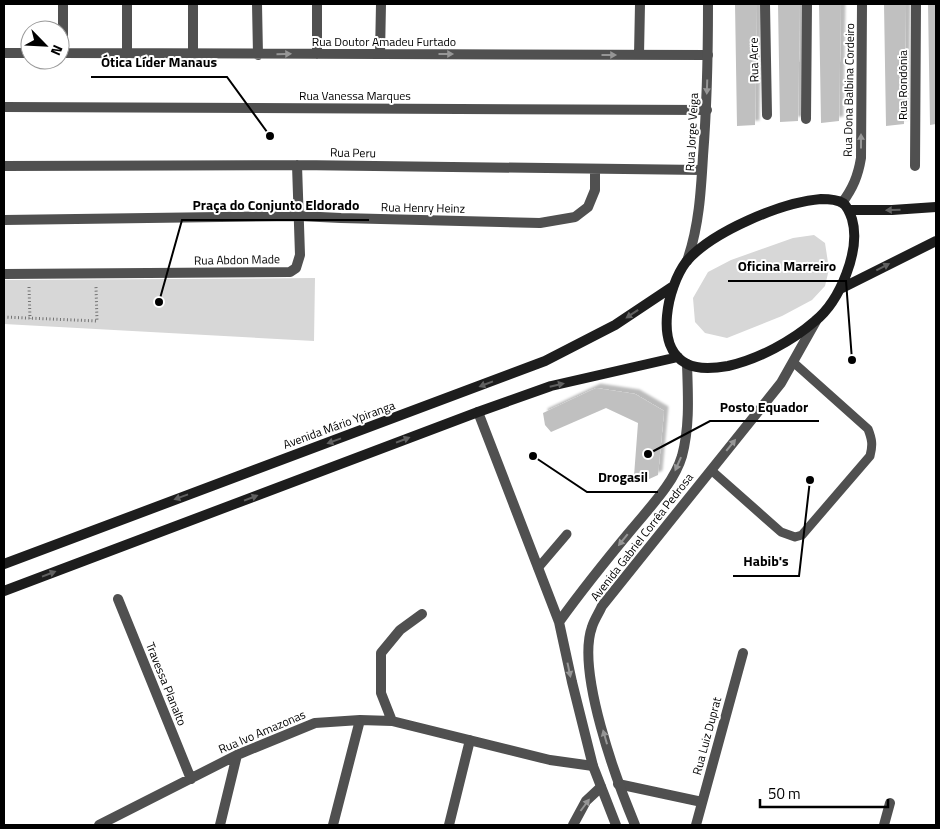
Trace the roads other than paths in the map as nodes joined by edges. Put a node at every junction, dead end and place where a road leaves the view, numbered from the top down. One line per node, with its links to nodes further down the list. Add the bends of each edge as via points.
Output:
1 (63, 4): 13 (street)
2 (127, 4): 17 (street)
3 (193, 4): 18 (street)
4 (257, 4): 21 (street)
5 (317, 4): 19 (street)
6 (381, 4): 20 (street)
7 (640, 4): 22 (street)
8 (708, 4): 23 (street, Rua Jorge Veiga)
9 (766, 4): 26 (street, Rua Acre)
10 (807, 4): 27 (street)
11 (862, 4): 33 (street, Rua Dona Balbina Cordeiro, one-way to 11, via 859,174 861,158)
12 (916, 4): 30 (street, Rua Rondônia)
13 (63, 20)
14 (4, 53): 15 (street)
15 (20, 53)
16 (70, 53): 17 (street, Rua Doutor Amadeu Furtado)
17 (127, 54): 18 (street, Rua Doutor Amadeu Furtado)
18 (192, 54): 21 (street, Rua Doutor Amadeu Furtado)
19 (317, 54): 20 (street, Rua Doutor Amadeu Furtado); 21 (street, Rua Doutor Amadeu Furtado, one-way to 19)
20 (380, 54): 22 (street, Rua Doutor Amadeu Furtado, one-way to 22)
21 (258, 55)
22 (640, 55): 23 (street, Rua Doutor Amadeu Furtado)
23 (708, 55): 25 (street, Rua Jorge Veiga, one-way to 25)
24 (4, 107): 25 (street, Rua Vanessa Marques)
25 (706, 110): 32 (street, Rua Jorge Veiga)
26 (767, 115)
27 (806, 119)
28 (297, 165): 29 (street, Rua Peru); 31 (street, Rua Peru); 35 (street)
29 (4, 166)
30 (915, 166)
31 (595, 170): 32 (street, Rua Peru); 35 (street, Rua Henry Heinz, via 595,190 588,207 575,218 540,223)
32 (702, 170): 38 (street, Rua Jorge Veiga, via 697,227)
33 (846, 206): 34 (main road, one-way to 33, via 892,210); 38 (main road, via 832,200 806,200 766,213 738,225); 41 (main road, via 853,223 853,253)
34 (936, 207)
35 (299, 216): 36 (street, Rua Henry Heinz); 39 (street, Rua Abdon Made, via 300,255 296,268 290,272)
36 (4, 220)
37 (936, 241): 41 (main road, one-way to 37)
38 (687, 261): 40 (main road)
39 (4, 274)
40 (672, 286): 43 (main road, via 667,332); 49 (main road, Avenida Mário Ypiranga, one-way to 49, via 615,325 545,361)
41 (840, 289): 42 (main road)
42 (816, 320): 44 (street, Avenida Gabriel Corrêa Pedrosa); 45 (main road, via 780,344 729,366 713,368)
43 (678, 357): 45 (main road); 46 (main road, one-way to 43, via 551,386)
44 (793, 362): 47 (street, Avenida Gabriel Corrêa Pedrosa, one-way to 44, via 781,383); 47 (lane, via 868,429 873,446 870,456 802,535 795,537 781,532)
45 (687, 364): 54 (street, Avenida Gabriel Corrêa Pedrosa, one-way to 54, via 686,432 681,457 672,476)
46 (478, 412): 50 (street); 51 (main road, one-way to 46)
47 (711, 470): 62 (street, Avenida Gabriel Corrêa Pedrosa, one-way to 47, via 592,692 589,650 592,627 602,606)
48 (567, 534): 50 (lane)
49 (4, 564)
50 (538, 568): 54 (street)
51 (4, 591)
52 (118, 599): 61 (street, Travessa Planalto)
53 (422, 614): 57 (street, via 400,630 382,653 381,693)
54 (559, 622): 60 (street, one-way to 60)
55 (743, 653): 64 (street, Rua Luiz Duprat)
56 (360, 720): 57 (street, Rua Ivo Amazonas); 59 (street, Rua Ivo Amazonas, via 315,723); 69 (street)
57 (392, 722): 58 (street, Rua Ivo Amazonas)
58 (470, 740): 60 (street, Rua Ivo Amazonas, via 550,760); 70 (street)
59 (237, 755): 61 (street, Rua Ivo Amazonas); 68 (street)
60 (593, 766): 63 (street)
61 (191, 779): 66 (street, Rua Ivo Amazonas)
62 (618, 784): 64 (street); 73 (street, Avenida Gabriel Corrêa Pedrosa)
63 (601, 787): 71 (street, one-way to 63, via 586,801); 72 (street)
64 (702, 802): 74 (street, Rua Luiz Duprat)
65 (890, 803): 75 (street)
66 (109, 823): 67 (street, Rua Ivo Amazonas)
67 (99, 825)
68 (220, 825)
69 (333, 825)
70 (449, 825)
71 (573, 825)
72 (616, 825)
73 (635, 825)
74 (696, 825)
75 (884, 825)

